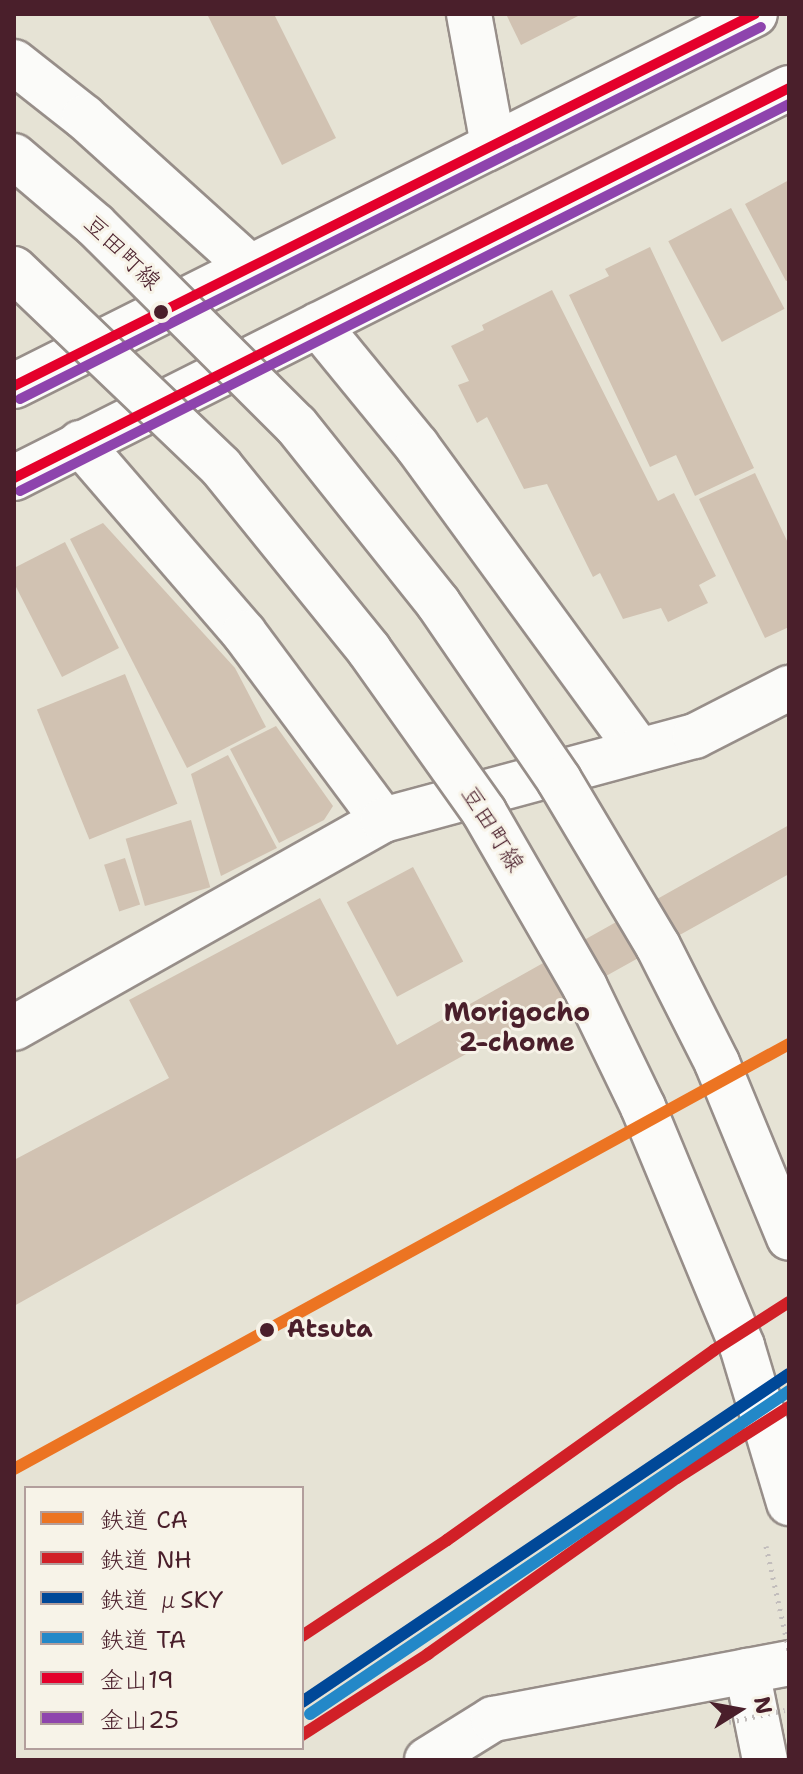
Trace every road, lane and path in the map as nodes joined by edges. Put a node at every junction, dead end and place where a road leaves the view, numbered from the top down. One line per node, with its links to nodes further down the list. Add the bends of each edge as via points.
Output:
1 (469, 14): 5 (street)
2 (755, 14): 5 (street)
3 (14, 62): 7 (street, via 84,117)
4 (789, 88): 9 (street)
5 (493, 145): 7 (street)
6 (14, 156): 17 (street, 豆田町線, bridge, via 95,225 296,425 438,603 559,780 658,946 717,1063)
7 (249, 266): 10 (street)
8 (14, 269): 18 (street, 豆田町線, bridge, via 221,467 369,650 484,812 585,987 643,1107 742,1346)
9 (318, 325): 11 (street); 14 (street, via 426,458)
10 (14, 386)
11 (80, 443): 12 (street); 15 (street, via 244,633)
12 (14, 478)
13 (789, 688): 14 (street, via 695,736)
14 (638, 749): 15 (street)
15 (383, 820): 16 (street)
16 (14, 1028)
17 (789, 1238)
18 (776, 1518): 19 (path, bridge)
19 (789, 1651)
20 (789, 1663): 21 (street)
21 (747, 1671): 24 (street, via 493,1719); 25 (street)
22 (785, 1710): 23 (path, bridge)
23 (729, 1722)
24 (427, 1760)
25 (765, 1760)

